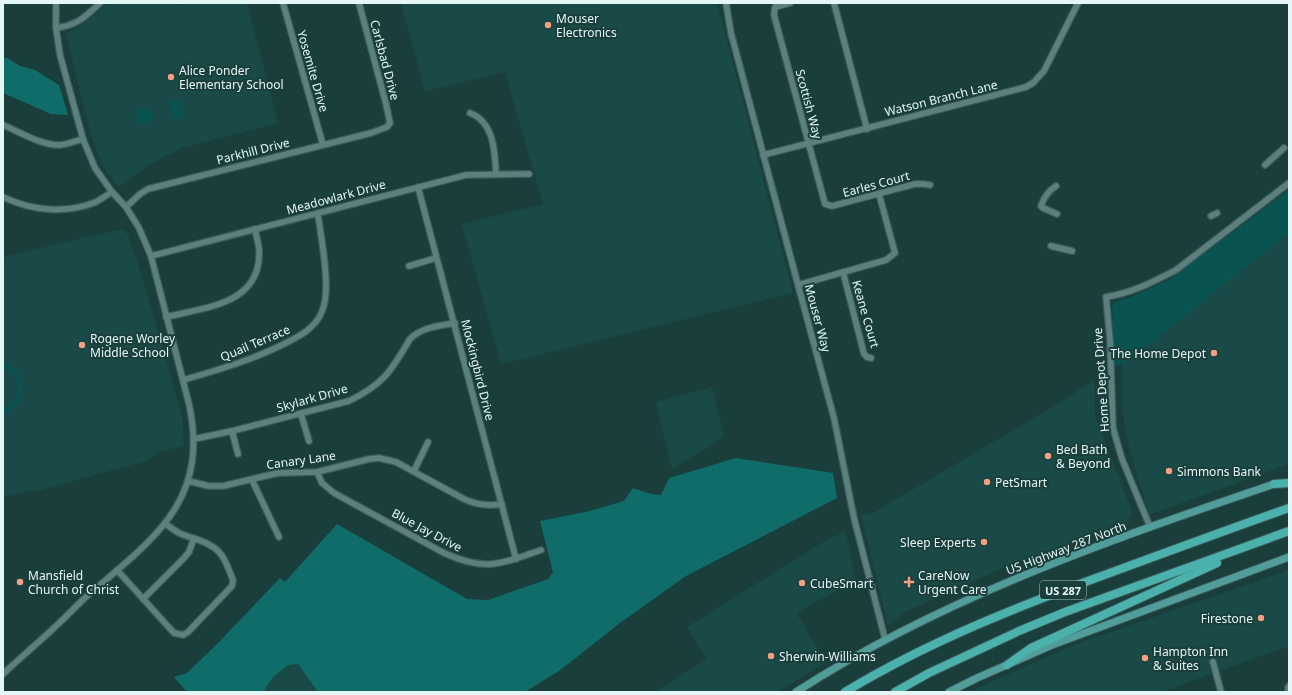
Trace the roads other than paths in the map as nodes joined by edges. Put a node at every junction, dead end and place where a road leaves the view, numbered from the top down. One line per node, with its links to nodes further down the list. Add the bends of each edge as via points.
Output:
1 (56, 3): 9 (street)
2 (100, 3): 9 (street, via 76,24)
3 (283, 3): 15 (street, Yosemite Drive)
4 (359, 3): 11 (street, Carlsbad Drive)
5 (726, 3): 18 (street, Mouser Way, via 731,33)
6 (790, 3): 16 (street, Scottish Way, via 775,7 774,15)
7 (834, 3): 13 (street)
8 (1078, 3): 13 (street, Watson Branch Lane, via 1044,71 1033,84)
9 (56, 28): 14 (street, via 60,55)
10 (470, 113): 20 (street, via 486,123 494,147)
11 (390, 123): 15 (street, Parkhill Drive, via 371,133)
12 (3, 125): 14 (street, via 49,144 60,145)
13 (867, 128): 16 (street, Watson Branch Lane)
14 (83, 139): 26 (street, via 95,168)
15 (323, 144): 30 (street, Parkhill Drive, via 148,189)
16 (808, 144): 18 (street, Watson Branch Lane); 29 (street, Scottish Way)
17 (1284, 148): 19 (street)
18 (764, 155): 42 (street, Mouser Way)
19 (1265, 165)
20 (496, 174): 21 (street, Meadowlark Drive); 25 (street, Meadowlark Drive, via 466,175)
21 (529, 174)
22 (1289, 183): 63 (street, Home Depot Drive, via 1176,270 1130,292 1106,297 1113,428 1122,459)
23 (930, 186): 27 (street, Earles Court, via 920,184)
24 (1056, 186): 33 (street, via 1050,190 1041,206)
25 (418, 187): 32 (street, Meadowlark Drive); 39 (street, Mockingbird Drive)
26 (112, 192): 28 (street, via 96,202 56,210); 30 (street)
27 (879, 194): 29 (street, Earles Court, via 832,206); 41 (street, via 895,253 886,260)
28 (4, 199)
29 (827, 205)
30 (126, 207): 38 (street, via 140,228)
31 (1216, 213): 34 (street)
32 (318, 214): 35 (street, Meadowlark Drive); 46 (street, Quail Terrace, via 326,293 317,321 299,336 273,349 234,365)
33 (1057, 214)
34 (1211, 216)
35 (255, 229): 38 (street, Meadowlark Drive); 43 (street, via 259,248 257,267 244,291 234,299)
36 (1051, 246): 37 (street)
37 (1072, 251)
38 (151, 256): 43 (street)
39 (436, 258): 40 (street); 44 (street, Mockingbird Drive)
40 (409, 266)
41 (842, 272): 42 (street); 45 (street, Keane Court, via 864,354)
42 (798, 285): 72 (street, Mouser Way, via 834,418 854,518)
43 (166, 317): 46 (street)
44 (455, 323): 47 (street, Skylark Drive, via 428,328 413,336 391,370 364,394 349,401); 60 (street, Mockingbird Drive)
45 (870, 358)
46 (183, 380): 49 (street)
47 (301, 414): 48 (street, Skylark Drive); 50 (street)
48 (232, 431): 49 (street, Skylark Drive); 52 (street)
49 (194, 439): 57 (street, via 194,454)
50 (309, 442)
51 (428, 442): 53 (street)
52 (238, 454)
53 (414, 471): 54 (street, Canary Lane, via 379,458); 60 (street, Canary Lane, via 464,499 489,506)
54 (317, 472): 56 (street, Canary Lane, via 278,473); 69 (street, Blue Jay Drive, via 322,483 334,493 460,560 480,565)
55 (1289, 479): 59 (street, US Highway 287 North)
56 (252, 480): 57 (street, Canary Lane, via 223,486); 66 (street)
57 (188, 481): 62 (street, via 176,509)
58 (1289, 483): 59 (highway)
59 (1274, 484): 63 (main road, US Highway 287 North)
60 (502, 504): 69 (street, Mockingbird Drive)
61 (1289, 508): 78 (highway, US 287, via 1003,613 946,638)
62 (166, 524): 65 (street, via 179,533); 70 (street)
63 (1150, 527): 72 (main road, US Highway 287 North, via 1005,583)
64 (1289, 531): 74 (highway, via 1280,538 1230,557 1058,635 1031,648); 79 (highway, US 287, via 1065,612 928,673)
65 (194, 538): 71 (street, via 184,559); 71 (street, via 220,553 233,580 232,586 183,635 174,633)
66 (279, 538)
67 (541, 550): 69 (street, Blue Jay Drive)
68 (1289, 557): 74 (main road, via 1052,645)
69 (516, 559)
70 (117, 570): 71 (street); 75 (street)
71 (143, 599)
72 (885, 639): 77 (main road, US Highway 287 North)
73 (1213, 662): 81 (street)
74 (1007, 665): 80 (main road)
75 (3, 674)
76 (1289, 686): 82 (street)
77 (796, 692)
78 (845, 692)
79 (895, 692)
80 (949, 692)
81 (1221, 692)
82 (1289, 692)

